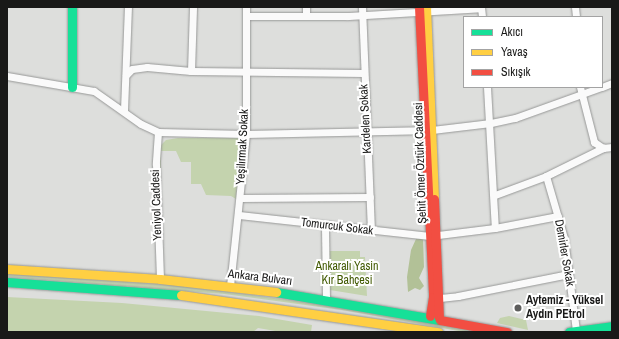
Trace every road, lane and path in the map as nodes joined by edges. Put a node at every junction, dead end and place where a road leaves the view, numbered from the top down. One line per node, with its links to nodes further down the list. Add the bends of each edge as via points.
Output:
1 (72, 7): 16 (main road)
2 (128, 7): 14 (street)
3 (193, 7): 11 (street)
4 (246, 7): 9 (street, Yeşilırmak Sokak)
5 (306, 7): 10 (street)
6 (482, 7): 7 (street)
7 (423, 9): 8 (street); 23 (main road, Şehit Ömer Öztürk Caddesi)
8 (362, 11): 10 (street); 13 (street, Kardelen Sokak)
9 (246, 16): 10 (street); 12 (street, Yeşilırmak Sokak)
10 (306, 16)
11 (192, 71): 12 (street); 14 (street, via 147,67 132,69)
12 (245, 72): 13 (street); 25 (street, Yeşilırmak Sokak)
13 (364, 73): 22 (street, Kardelen Sokak)
14 (126, 74): 20 (street)
15 (7, 76): 16 (street)
16 (72, 87): 20 (street, via 94,90)
17 (487, 88): 21 (street)
18 (596, 88): 19 (street)
19 (580, 91): 21 (street, via 515,118); 27 (street, via 590,133 596,145)
20 (124, 110): 24 (street, via 141,124)
21 (490, 123): 23 (street); 29 (street)
22 (367, 130): 23 (street); 25 (street); 30 (street, Kardelen Sokak)
23 (428, 130): 37 (main road, Şehit Ömer Öztürk Caddesi)
24 (158, 132): 25 (street); 40 (street, Yeniyol Caddesi, via 156,164)
25 (246, 134): 31 (street, Yeşilırmak Sokak)
26 (612, 147): 27 (street)
27 (603, 148): 28 (street)
28 (546, 176): 29 (street); 33 (street, Demirler Sokak)
29 (495, 195): 35 (street)
30 (370, 197): 31 (street); 36 (street, Kardelen Sokak)
31 (240, 198): 32 (street, Yeşilırmak Sokak)
32 (239, 215): 34 (street, Tomurcuk Sokak); 42 (street, Yeşilırmak Sokak)
33 (558, 216): 35 (street, Tomurcuk Sokak); 39 (street, Demirler Sokak)
34 (325, 226): 36 (street, Tomurcuk Sokak); 44 (street)
35 (495, 228): 37 (street, Tomurcuk Sokak)
36 (371, 231): 37 (street, Tomurcuk Sokak)
37 (433, 236): 43 (main road, Şehit Ömer Öztürk Caddesi); 45 (main road, Şehit Ömer Öztürk Caddesi)
38 (7, 270): 40 (main road, Ankara Bulvarı)
39 (569, 274): 43 (street); 47 (street, Demirler Sokak)
40 (160, 279): 42 (main road, Ankara Bulvarı)
41 (7, 282): 48 (main road, via 114,288 219,299)
42 (230, 286): 44 (main road, Ankara Bulvarı)
43 (440, 298): 45 (main road, Şehit Ömer Öztürk Caddesi)
44 (326, 299): 45 (main road, Ankara Bulvarı)
45 (434, 317): 49 (main road, Ankara Bulvarı)
46 (612, 326): 47 (main road)
47 (573, 331)
48 (438, 332)
49 (507, 332)

